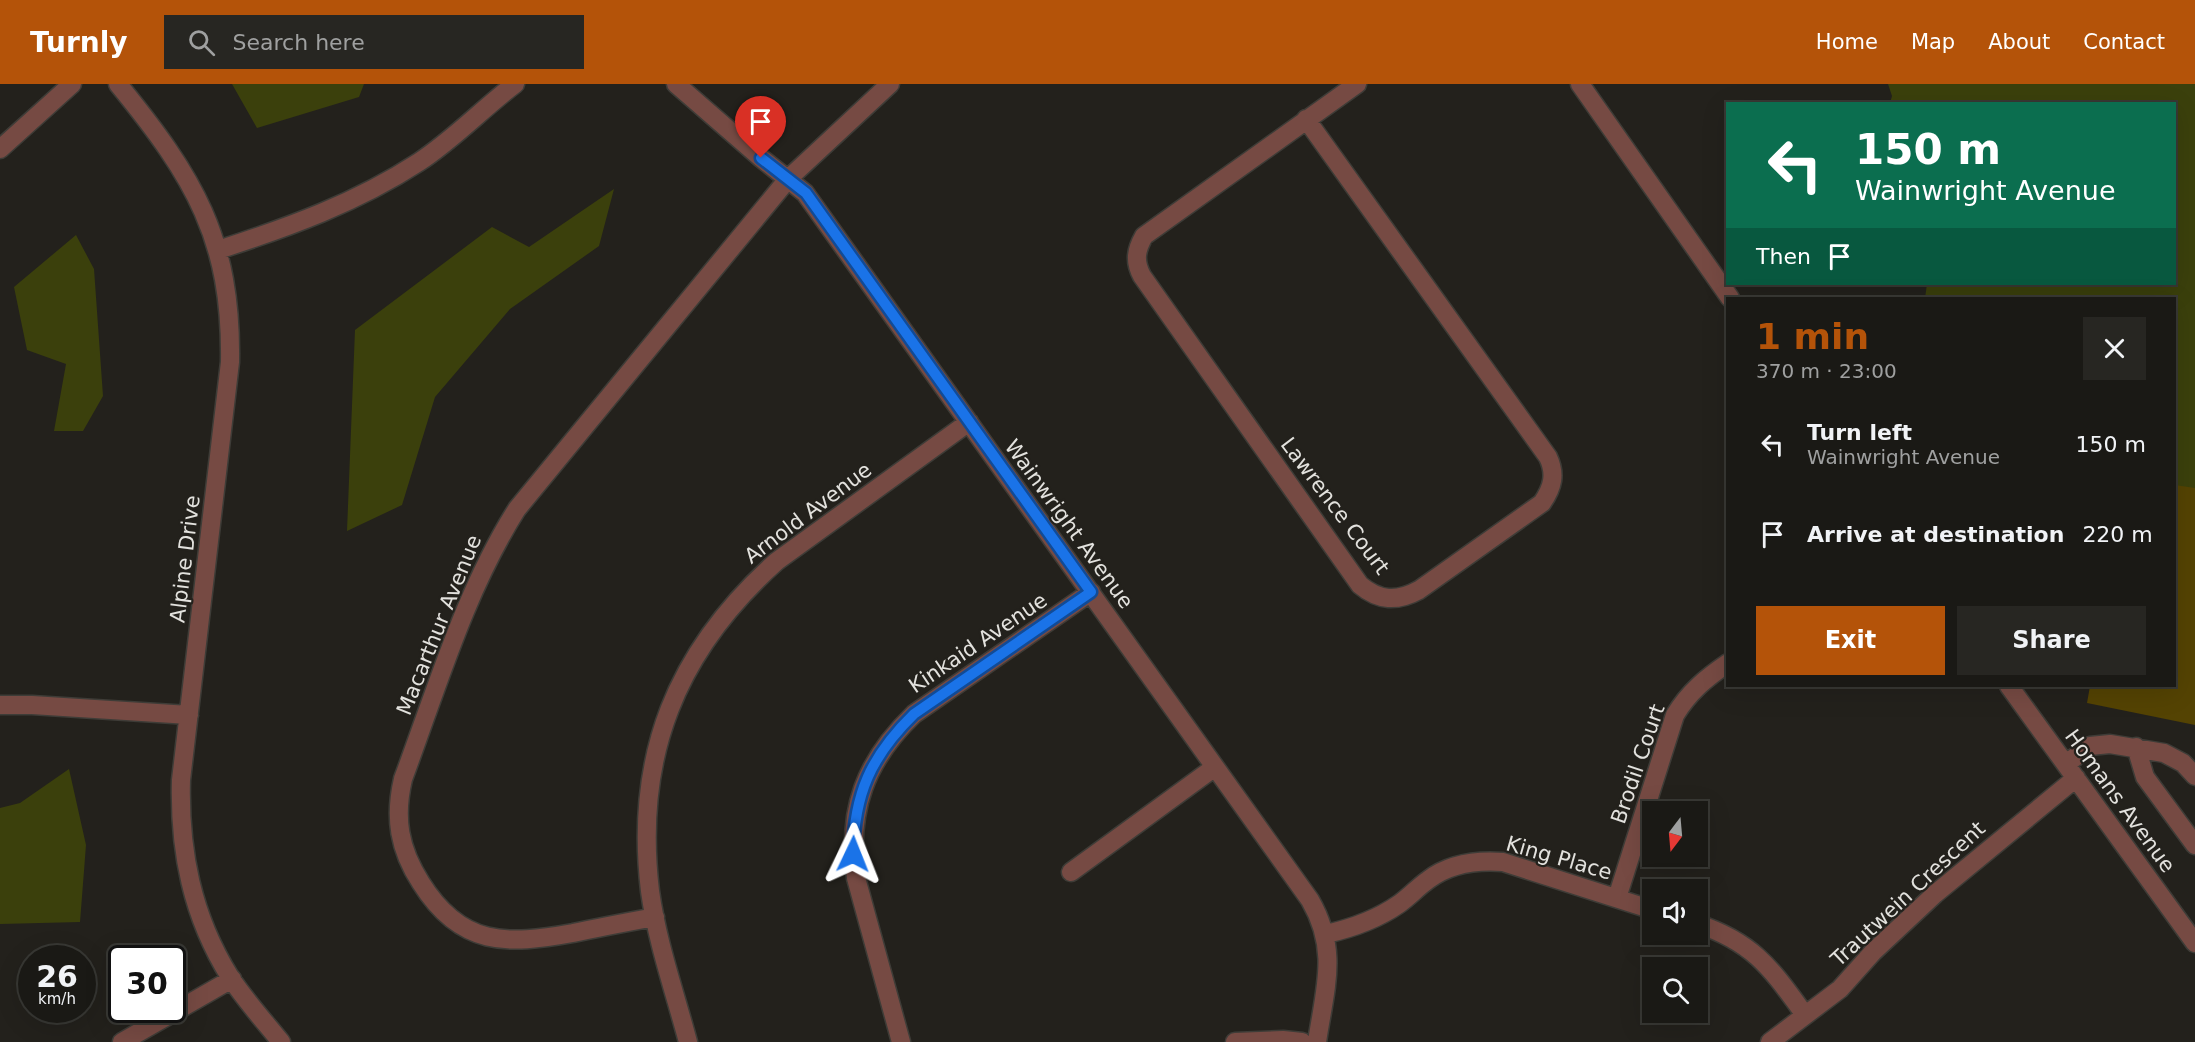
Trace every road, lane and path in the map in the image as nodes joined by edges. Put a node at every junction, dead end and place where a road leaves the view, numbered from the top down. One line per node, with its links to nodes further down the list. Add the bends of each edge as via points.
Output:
1 (72, 84): 9 (street)
2 (118, 84): 11 (street, Alpine Drive, via 191,185)
3 (515, 84): 11 (street, via 452,138 379,187 336,209)
4 (676, 84): 10 (street, Wainwright Avenue)
5 (890, 84): 10 (street, Macarthur Avenue)
6 (1358, 84): 8 (street, Lawrence Court)
7 (1580, 84): 12 (street)
8 (1305, 119): 8 (street, Lawrence Court, via 1144,236 1136,258 1142,276 1360,585 1370,593 1395,599 1419,590 1542,503 1552,485 1552,466)
9 (0, 149)
10 (788, 179): 13 (street, Wainwright Avenue, via 806,193); 27 (street, Macarthur Avenue, via 517,509 496,542 479,576 398,799 402,844 410,865 434,903 467,929 508,941 531,941)
11 (218, 250): 18 (street, Alpine Drive, via 227,294 230,363)
12 (1729, 297)
13 (969, 422): 14 (street, Wainwright Avenue); 27 (street, Arnold Avenue, via 777,561 744,592 704,641 670,705 652,771 647,852)
14 (1091, 592): 20 (street, Wainwright Avenue); 36 (street, Kinkaid Avenue, via 914,714 890,739 867,777 855,819 856,878)
15 (1726, 664): 25 (street, Brodil Court, via 1701,681 1675,715)
16 (2010, 687): 21 (street, Homans Avenue)
17 (0, 705): 18 (street)
18 (189, 715): 31 (street, Alpine Drive, via 180,813 183,851 201,920)
19 (2136, 747): 21 (street, Trautwein Crescent, via 2090,746); 22 (street, Trautwein Crescent, via 2173,756); 23 (street, via 2145,777)
20 (1215, 767): 24 (street); 30 (street, Wainwright Avenue, via 1310,900)
21 (2071, 771): 29 (street, Homans Avenue); 32 (street, Trautwein Crescent, via 1839,989)
22 (2195, 776)
23 (2195, 845)
24 (1071, 872)
25 (1617, 898): 26 (street, King Place); 30 (street, King Place, via 1503,862 1465,863 1428,880 1377,918)
26 (1642, 906)
27 (655, 917): 35 (street, Arnold Avenue)
28 (1708, 928): 32 (street, via 1732,937 1770,967)
29 (2192, 931)
30 (1326, 934): 39 (street, Wainwright Avenue, via 1328,965)
31 (232, 979): 33 (street); 34 (street, Alpine Drive)
32 (1805, 1015): 40 (street, Trautwein Crescent)
33 (122, 1042)
34 (281, 1042)
35 (688, 1042)
36 (902, 1042)
37 (1235, 1042): 38 (street)
38 (1302, 1042)
39 (1317, 1042)
40 (1770, 1042)

